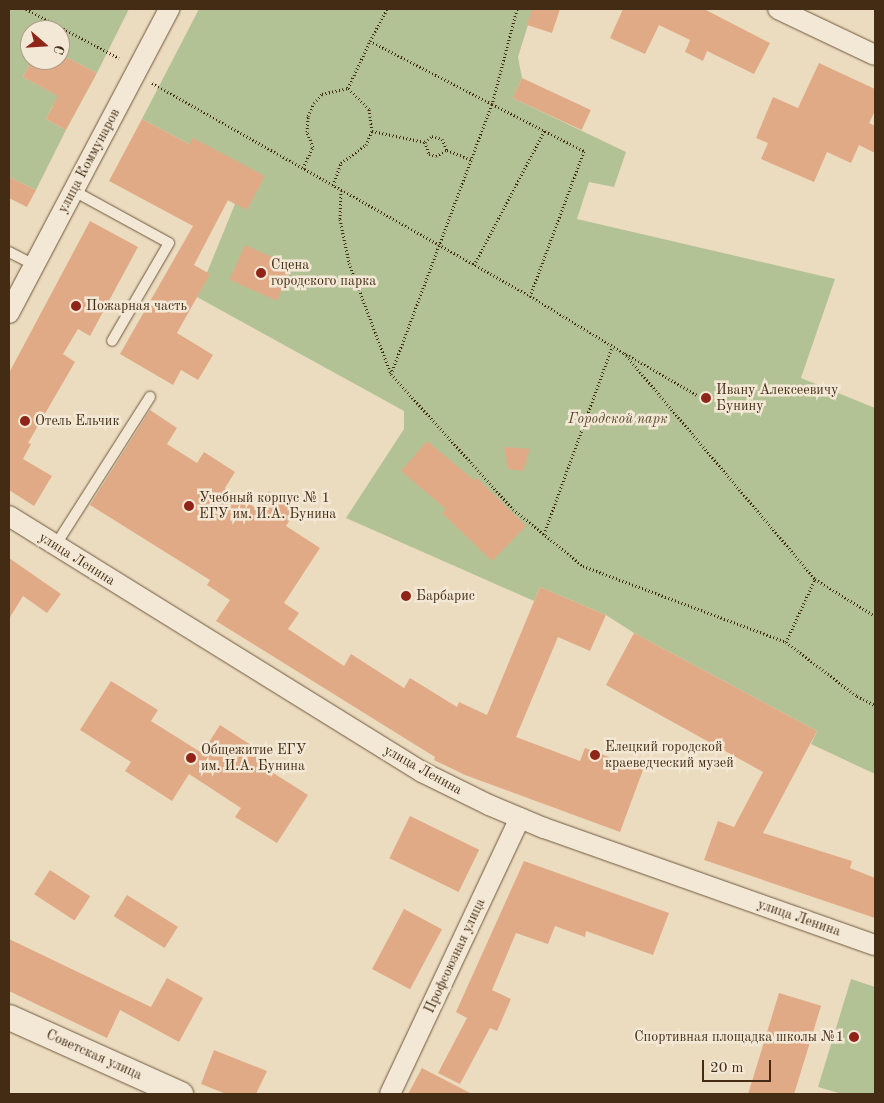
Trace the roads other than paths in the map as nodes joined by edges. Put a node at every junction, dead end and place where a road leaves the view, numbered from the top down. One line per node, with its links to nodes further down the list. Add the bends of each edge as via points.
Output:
1 (168, 9): 4 (street, улица Коммунаров)
2 (778, 9): 3 (street)
3 (875, 54)
4 (74, 191): 6 (street, улица Коммунаров); 8 (lane, via 169,243)
5 (9, 252): 6 (lane)
6 (35, 265): 7 (street, улица Коммунаров)
7 (9, 313)
8 (112, 341)
9 (150, 397): 11 (lane)
10 (9, 516): 11 (street, улица Ленина)
11 (55, 546): 12 (street, улица Ленина, via 422,772)
12 (520, 818): 13 (street, улица Ленина); 16 (street, Профсоюзная улица)
13 (875, 945)
14 (9, 1016): 15 (street, Советская улица)
15 (180, 1094)
16 (390, 1094)

